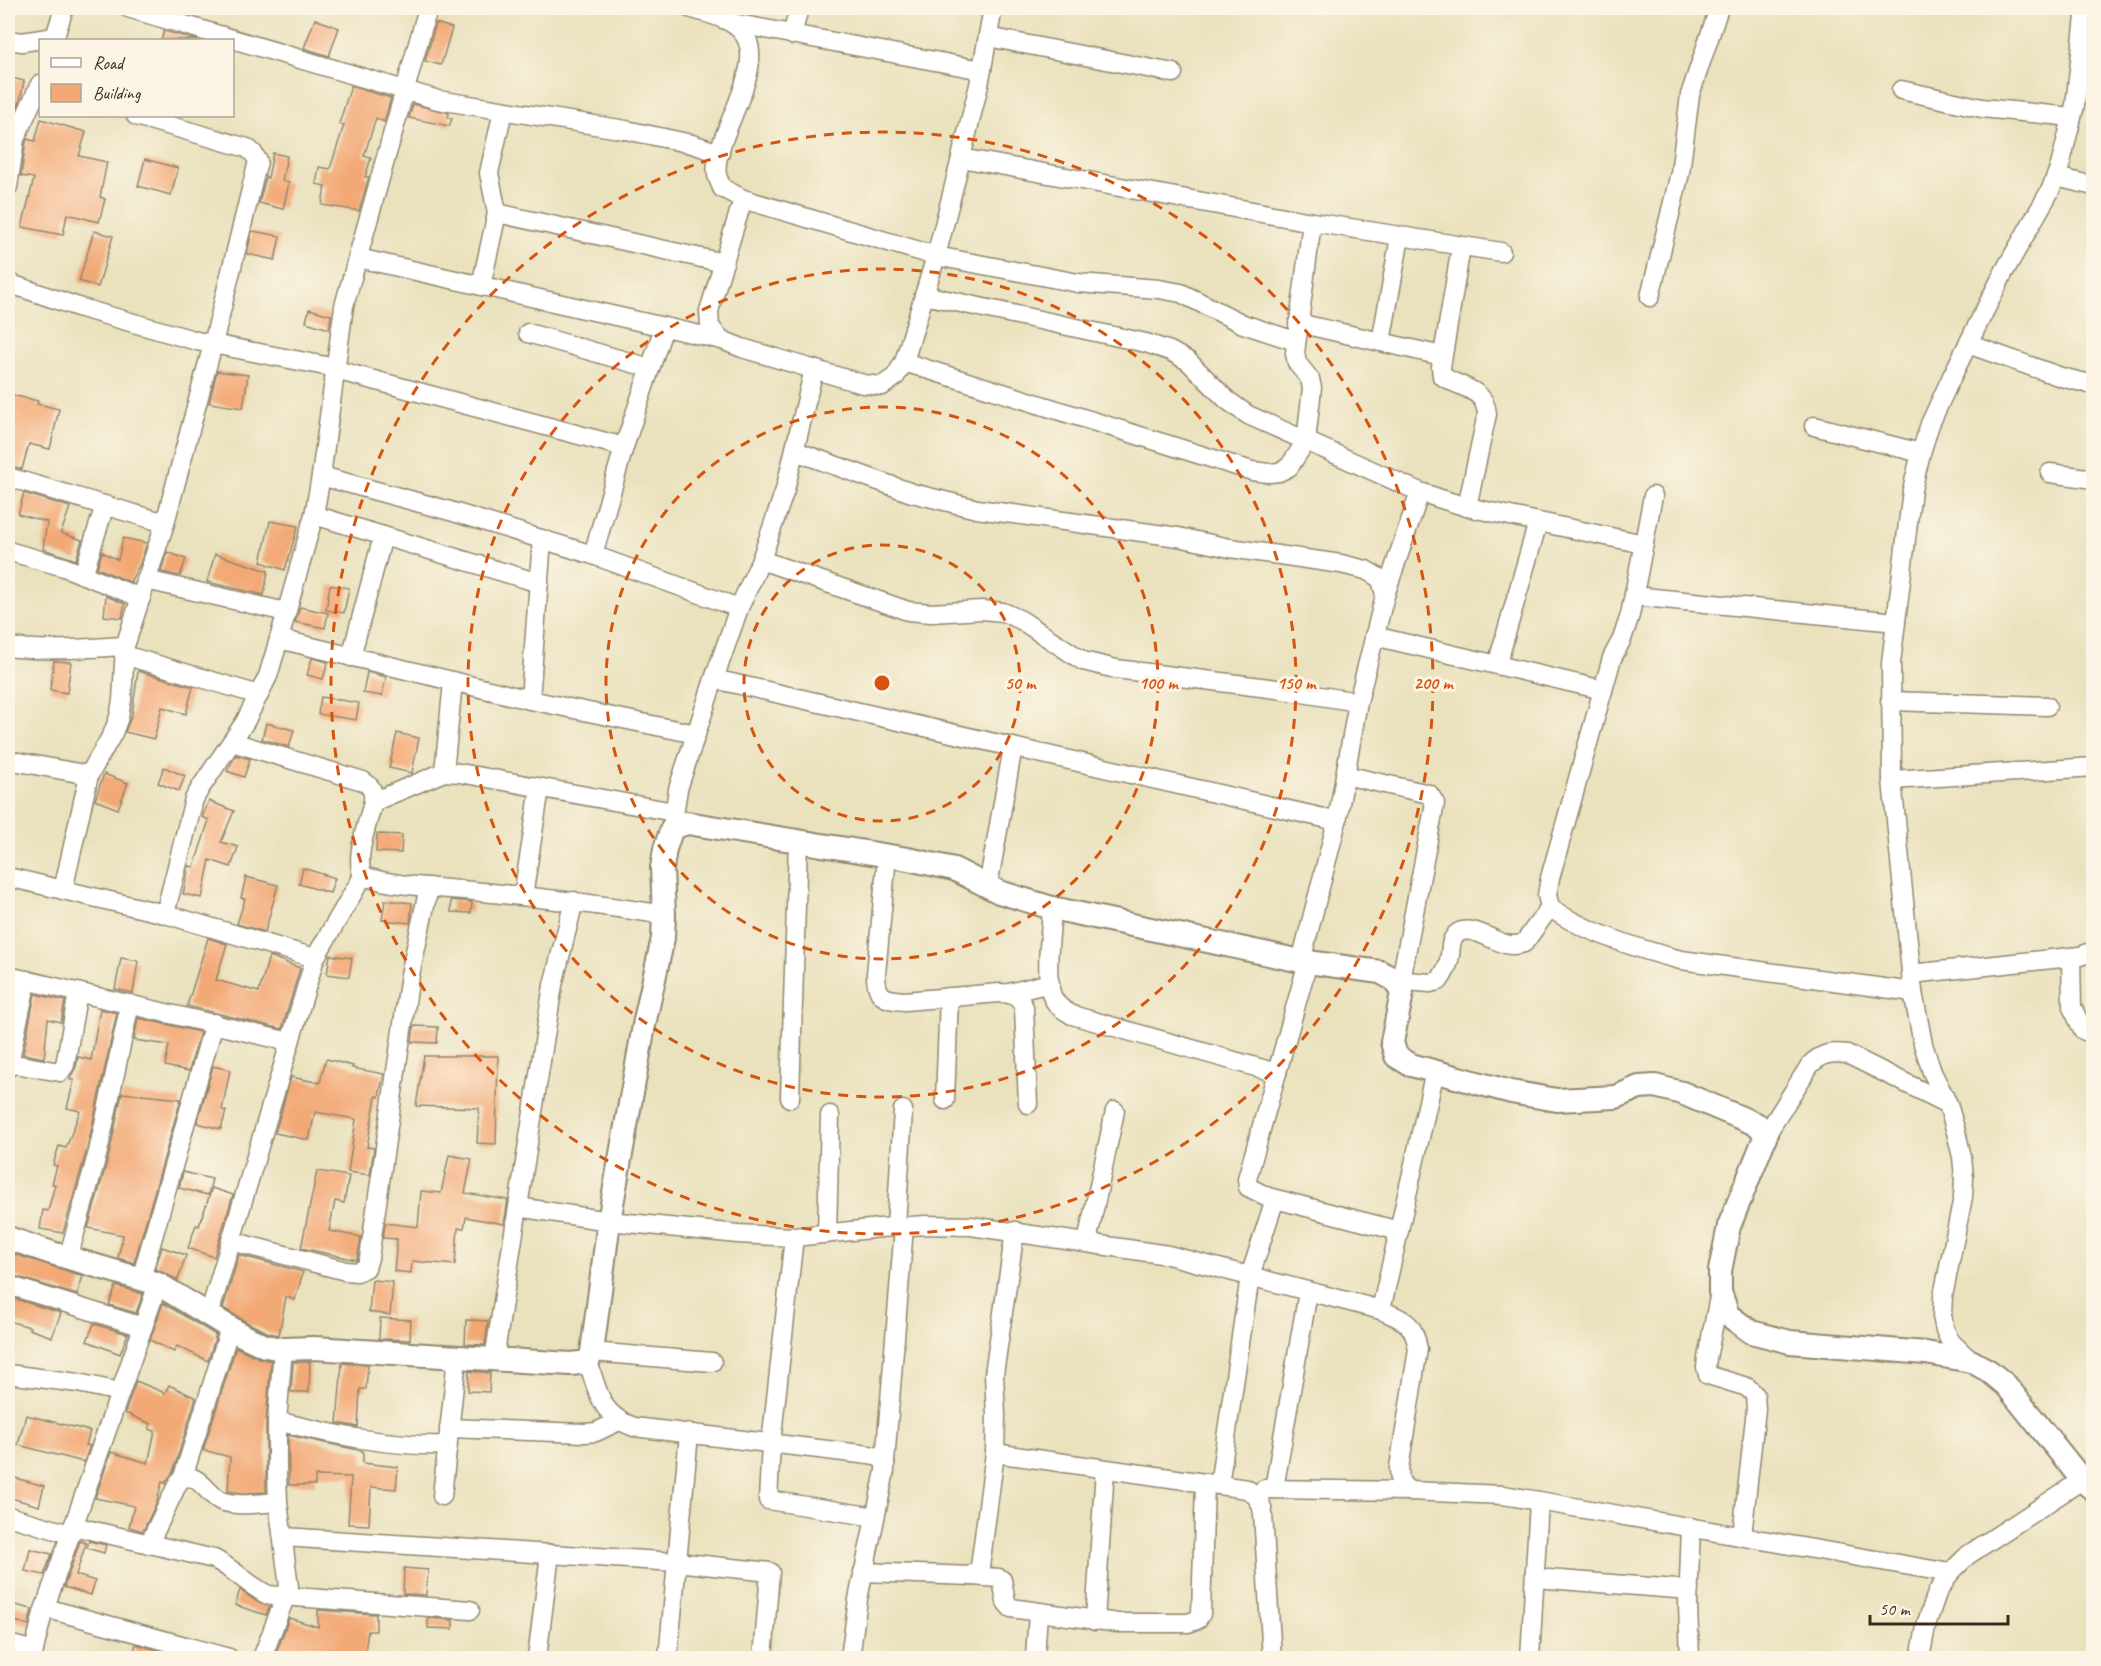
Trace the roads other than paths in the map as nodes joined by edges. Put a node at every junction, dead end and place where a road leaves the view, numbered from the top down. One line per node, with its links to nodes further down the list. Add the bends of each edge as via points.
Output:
1 (64, 8): 12 (street)
2 (129, 8): 19 (street)
3 (428, 8): 19 (street)
4 (689, 8): 9 (street)
5 (800, 8): 10 (street)
6 (993, 8): 11 (street)
7 (1719, 8): 40 (street, via 1690,95 1680,174)
8 (2086, 8): 22 (street)
9 (732, 23): 10 (street); 23 (street, via 745,34 750,51 747,75)
10 (792, 34): 15 (street)
11 (988, 37): 15 (street); 16 (street)
12 (55, 39)
13 (8, 40): 14 (street)
14 (39, 40)
15 (982, 70): 24 (street)
16 (1173, 73)
17 (39, 88): 27 (street, via 15,139)
18 (1901, 90): 22 (street, via 1982,108)
19 (405, 92): 20 (street); 35 (street)
20 (503, 111): 23 (street, via 626,129); 29 (street, via 489,172)
21 (139, 117): 46 (street, via 247,148 258,161)
22 (2072, 117): 25 (street)
23 (720, 153): 28 (street, via 717,174 722,188)
24 (961, 158): 30 (street); 34 (street)
25 (2056, 177): 26 (street); 47 (street)
26 (2094, 186)
27 (8, 187)
28 (743, 200): 34 (street); 36 (street)
29 (497, 213): 36 (street); 38 (street)
30 (1312, 222): 31 (street); 42 (street)
31 (1400, 237): 32 (street); 45 (street)
32 (1461, 247): 33 (street); 48 (street)
33 (1501, 252)
34 (936, 256): 39 (street); 42 (street, via 1078,283 1181,293 1243,324)
35 (358, 258): 38 (street); 51 (street, via 344,306)
36 (724, 263): 44 (street, via 709,312 710,327)
37 (8, 283): 46 (street, via 90,311)
38 (482, 286): 41 (street)
39 (924, 295): 49 (street); 55 (street, via 1170,351 1188,361 1248,415)
40 (1650, 297)
41 (664, 327): 44 (street); 50 (street)
42 (1297, 332): 45 (street); 55 (street, via 1297,363 1312,388)
43 (528, 333): 50 (street)
44 (722, 340): 52 (street)
45 (1381, 342): 48 (street)
46 (213, 344): 51 (street); 69 (street)
47 (1968, 344): 53 (street); 58 (street, via 1930,424)
48 (1442, 356): 66 (street, via 1443,376 1483,397 1486,404)
49 (904, 362): 52 (street, via 882,386); 55 (street, via 1252,471 1279,472 1289,467)
50 (650, 368): 56 (street)
51 (336, 369): 56 (street); 60 (street)
52 (814, 369): 57 (street)
53 (2094, 385)
54 (1815, 426): 58 (street)
55 (1306, 441): 63 (street)
56 (624, 447): 74 (street)
57 (795, 451): 75 (street); 79 (street, via 912,493 977,509 1178,537 1366,570 1381,579)
58 (1921, 453): 83 (street, via 1912,489)
59 (2050, 473): 62 (street)
60 (321, 476): 67 (street); 71 (street)
61 (8, 477): 65 (street)
62 (2094, 479)
63 (1420, 492): 66 (street); 79 (street)
64 (1653, 496): 72 (street)
65 (105, 505): 69 (street); 76 (street)
66 (1467, 507): 68 (street)
67 (314, 515): 70 (street); 82 (street)
68 (1538, 522): 72 (street); 89 (street)
69 (165, 523): 78 (street)
70 (383, 536): 77 (street); 88 (street)
71 (542, 539): 74 (street); 77 (street)
72 (1644, 544): 80 (street)
73 (8, 550): 76 (street)
74 (592, 555): 81 (street)
75 (760, 560): 81 (street); 96 (street, via 908,611 1003,612 1083,661 1116,669)
76 (83, 575): 78 (street)
77 (539, 583): 94 (street)
78 (144, 589): 82 (street); 87 (street)
79 (1385, 595): 84 (street)
80 (1634, 596): 83 (street); 92 (street)
81 (739, 608): 90 (street)
82 (286, 612): 85 (street)
83 (1896, 622): 95 (street)
84 (1374, 636): 89 (street); 96 (street)
85 (279, 639): 88 (street); 93 (street)
86 (8, 647): 87 (street)
87 (125, 651): 93 (street); 104 (street, via 119,717)
88 (351, 657): 91 (street)
89 (1497, 665): 92 (street)
90 (714, 678): 98 (street); 100 (street)
91 (453, 682): 94 (street); 103 (street)
92 (1603, 690): 120 (street, via 1550,879)
93 (259, 695): 99 (street)
94 (530, 700): 98 (street)
95 (1890, 701): 97 (street); 106 (street)
96 (1358, 702): 105 (street)
97 (2047, 706)
98 (696, 734): 109 (street, via 678,789)
99 (232, 742): 108 (street, via 363,781 374,793); 122 (street, via 194,799)
100 (1013, 747): 110 (street); 115 (street)
101 (8, 760): 104 (street)
102 (2094, 767): 106 (street)
103 (444, 772): 107 (street); 108 (street)
104 (89, 775): 117 (street)
105 (1345, 775): 110 (street); 129 (street, via 1429,794 1435,803)
106 (1892, 780): 132 (street)
107 (540, 788): 109 (street); 118 (street)
108 (373, 802): 113 (street, via 359,858)
109 (673, 820): 111 (street); 123 (street, via 662,868)
110 (1337, 821): 127 (street)
111 (798, 842): 112 (street); 143 (street)
112 (887, 856): 115 (street, via 954,869); 135 (street, via 876,985 880,994 890,1000)
113 (363, 876): 116 (street); 126 (street)
114 (8, 878): 117 (street)
115 (988, 886): 121 (street)
116 (429, 887): 118 (street); 160 (street, via 410,975 366,1268 357,1272 346,1270)
117 (63, 890): 122 (street)
118 (523, 896): 119 (street)
119 (574, 901): 123 (street); 152 (street, via 553,985)
120 (1550, 907): 129 (street, via 1524,943 1504,944 1464,930 1452,941 1449,960 1439,981); 132 (street, via 1565,918 1602,933 1654,954 1681,960)
121 (1052, 908): 127 (street); 131 (street)
122 (165, 914): 126 (street)
123 (664, 915): 153 (street, via 663,938)
124 (2094, 951): 125 (street)
125 (2072, 957): 132 (street); 138 (street, via 2072,1007 2083,1030)
126 (315, 958): 139 (street)
127 (1304, 961): 129 (street, via 1380,972); 142 (street)
128 (8, 976): 130 (street)
129 (1398, 980): 141 (street, via 1402,993 1392,1042 1396,1056 1411,1065)
130 (27, 981): 133 (street); 140 (street)
131 (1050, 983): 134 (street); 142 (street, via 1053,998 1072,1015)
132 (1912, 983): 146 (street, via 1923,1044)
133 (78, 992): 136 (street); 140 (street, via 65,1065 60,1072)
134 (1009, 993): 135 (street); 145 (street, via 1019,997 1024,1007)
135 (949, 997): 144 (street)
136 (130, 1004): 137 (street); 162 (street, via 98,1152)
137 (214, 1023): 139 (street); 164 (street)
138 (2094, 1035)
139 (290, 1042): 160 (street)
140 (8, 1065)
141 (1435, 1071): 150 (street, via 1557,1100 1616,1096 1639,1087 1655,1086 1682,1093 1758,1125); 155 (street)
142 (1277, 1073): 151 (street, via 1247,1179 1248,1188)
143 (790, 1098)
144 (945, 1100)
145 (1028, 1104)
146 (1948, 1104): 150 (street, via 1847,1054 1832,1052 1819,1056 1810,1065); 176 (street, via 1964,1178 1942,1316 1950,1341)
147 (903, 1110): 154 (street)
148 (1115, 1111): 161 (street)
149 (830, 1115): 157 (street)
150 (1766, 1135): 167 (street, via 1730,1226 1720,1270)
151 (1275, 1199): 155 (street); 163 (street)
152 (518, 1207): 153 (street); 175 (street)
153 (609, 1221): 158 (street); 173 (street)
154 (900, 1227): 156 (street, via 971,1226); 157 (street); 186 (street)
155 (1399, 1231): 168 (street)
156 (1015, 1232): 161 (street); 185 (street, via 994,1374)
157 (826, 1234): 158 (street)
158 (794, 1237): 184 (street)
159 (8, 1238): 162 (street)
160 (231, 1241): 169 (street)
161 (1087, 1242): 163 (street, via 1168,1255)
162 (68, 1258): 164 (street)
163 (1250, 1276): 166 (street); 189 (street)
164 (149, 1282): 169 (street); 170 (street)
165 (8, 1285): 170 (street)
166 (1308, 1292): 168 (street); 192 (street)
167 (1720, 1292): 176 (street, via 1728,1315 1760,1335 1790,1342 1926,1353); 201 (street, via 1707,1359 1708,1375 1747,1387 1755,1395)
168 (1381, 1310): 193 (street, via 1405,1321 1415,1332 1418,1349 1399,1468 1400,1482)
169 (209, 1315): 171 (street)
170 (143, 1327): 179 (street)
171 (230, 1328): 172 (street, via 265,1346); 188 (street)
172 (283, 1349): 174 (street); 180 (street)
173 (590, 1357): 175 (street, via 571,1364); 177 (street); 181 (street, via 603,1403)
174 (457, 1358): 175 (street); 183 (street)
175 (494, 1359)
176 (1971, 1361): 190 (street, via 2006,1385)
177 (712, 1362)
178 (8, 1374): 179 (street)
179 (120, 1392): 200 (street)
180 (278, 1421): 183 (street, via 394,1444 420,1446); 196 (street)
181 (619, 1421): 182 (street); 183 (street, via 597,1432)
182 (688, 1434): 184 (street); 205 (street)
183 (449, 1437): 194 (street)
184 (771, 1444): 186 (street, via 869,1455); 198 (street, via 768,1500)
185 (994, 1454): 187 (street); 208 (street, via 980,1567)
186 (885, 1462): 198 (street)
187 (1105, 1469): 189 (street); 215 (street)
188 (183, 1477): 196 (street, via 198,1480 223,1502); 203 (street)
189 (1212, 1484): 191 (street); 215 (street, via 1201,1614 1197,1620)
190 (2088, 1485): 207 (street, via 1968,1555)
191 (1247, 1489): 192 (street); 225 (street, via 1262,1505)
192 (1275, 1489): 193 (street)
193 (1409, 1491): 195 (street, via 1503,1495)
194 (442, 1496)
195 (1539, 1501): 199 (street); 209 (street)
196 (278, 1502): 202 (street)
197 (8, 1516): 200 (street)
198 (875, 1517): 206 (street)
199 (1691, 1527): 201 (street); 210 (street)
200 (72, 1530): 203 (street); 212 (street)
201 (1742, 1536): 207 (street)
202 (283, 1537): 204 (street); 211 (street, via 289,1580)
203 (149, 1544): 211 (street, via 214,1559 229,1566 258,1591)
204 (550, 1554): 205 (street); 220 (street)
205 (676, 1562): 221 (street); 222 (street, via 770,1572)
206 (863, 1572): 208 (street); 223 (street)
207 (1950, 1573): 228 (street, via 1937,1593)
208 (972, 1576): 214 (street, via 999,1578 1007,1606)
209 (1535, 1578): 210 (street); 226 (street)
210 (1689, 1590): 227 (street)
211 (287, 1596): 213 (street); 219 (street)
212 (45, 1608): 217 (street); 218 (street)
213 (470, 1610)
214 (1038, 1612): 215 (street); 224 (street)
215 (1095, 1621)
216 (8, 1644): 217 (street)
217 (33, 1655)
218 (229, 1659)
219 (262, 1659)
220 (537, 1659)
221 (668, 1659)
222 (762, 1659)
223 (850, 1659)
224 (1035, 1659)
225 (1272, 1659)
226 (1530, 1659)
227 (1690, 1659)
228 (1920, 1659)

